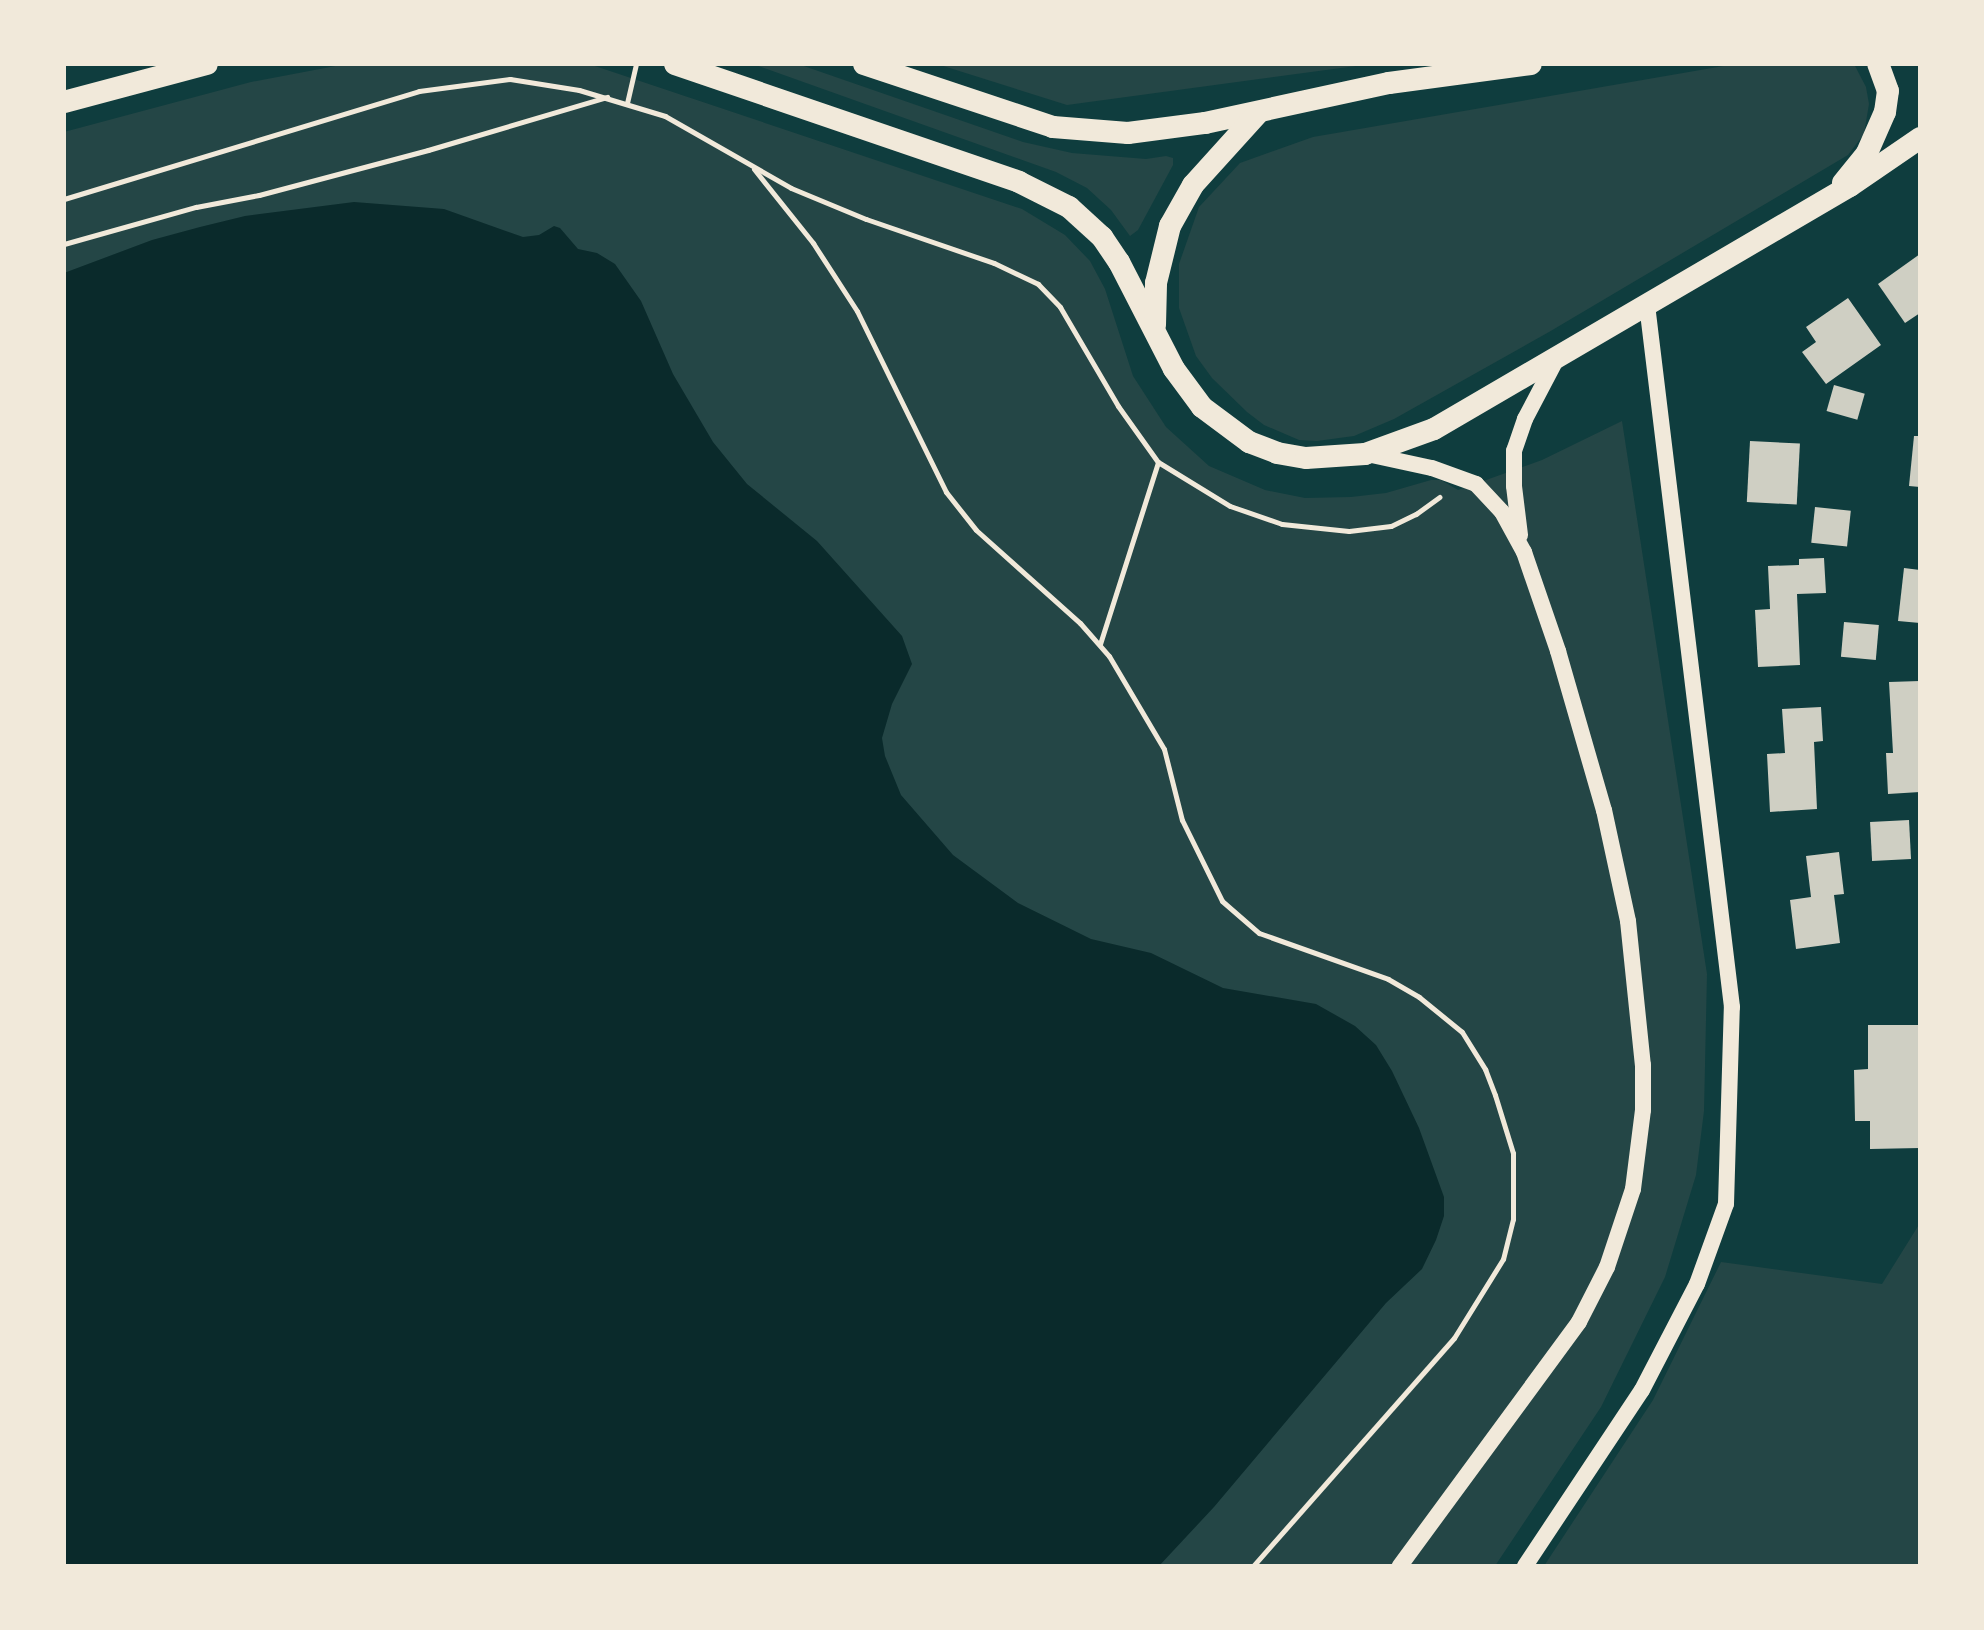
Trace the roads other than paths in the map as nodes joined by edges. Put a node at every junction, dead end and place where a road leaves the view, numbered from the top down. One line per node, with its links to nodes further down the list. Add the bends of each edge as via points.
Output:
1 (207, 64): 6 (highway)
2 (675, 64): 11 (highway, via 1053,197 1102,237)
3 (864, 64): 7 (highway, via 1025,119 1084,132 1153,131)
4 (1531, 64): 7 (highway, via 1421,78)
5 (1878, 64): 9 (highway, via 1888,91 1879,131)
6 (64, 102)
7 (1259, 112): 11 (highway, via 1193,185 1170,226 1156,283)
8 (1920, 138): 9 (highway)
9 (1832, 196): 10 (highway)
10 (1647, 305): 12 (highway); 16 (main road, via 1732,1007 1726,1204 1697,1284 1642,1390)
11 (1156, 330): 13 (highway, via 1196,400 1237,436 1291,456)
12 (1557, 358): 13 (highway, via 1434,429); 14 (main road, via 1514,451)
13 (1365, 454): 14 (main road, via 1476,484 1502,512)
14 (1524, 552): 15 (main road, via 1590,758 1622,893 1643,1065 1639,1150 1622,1227 1579,1322)
15 (1400, 1566)
16 (1525, 1566)

